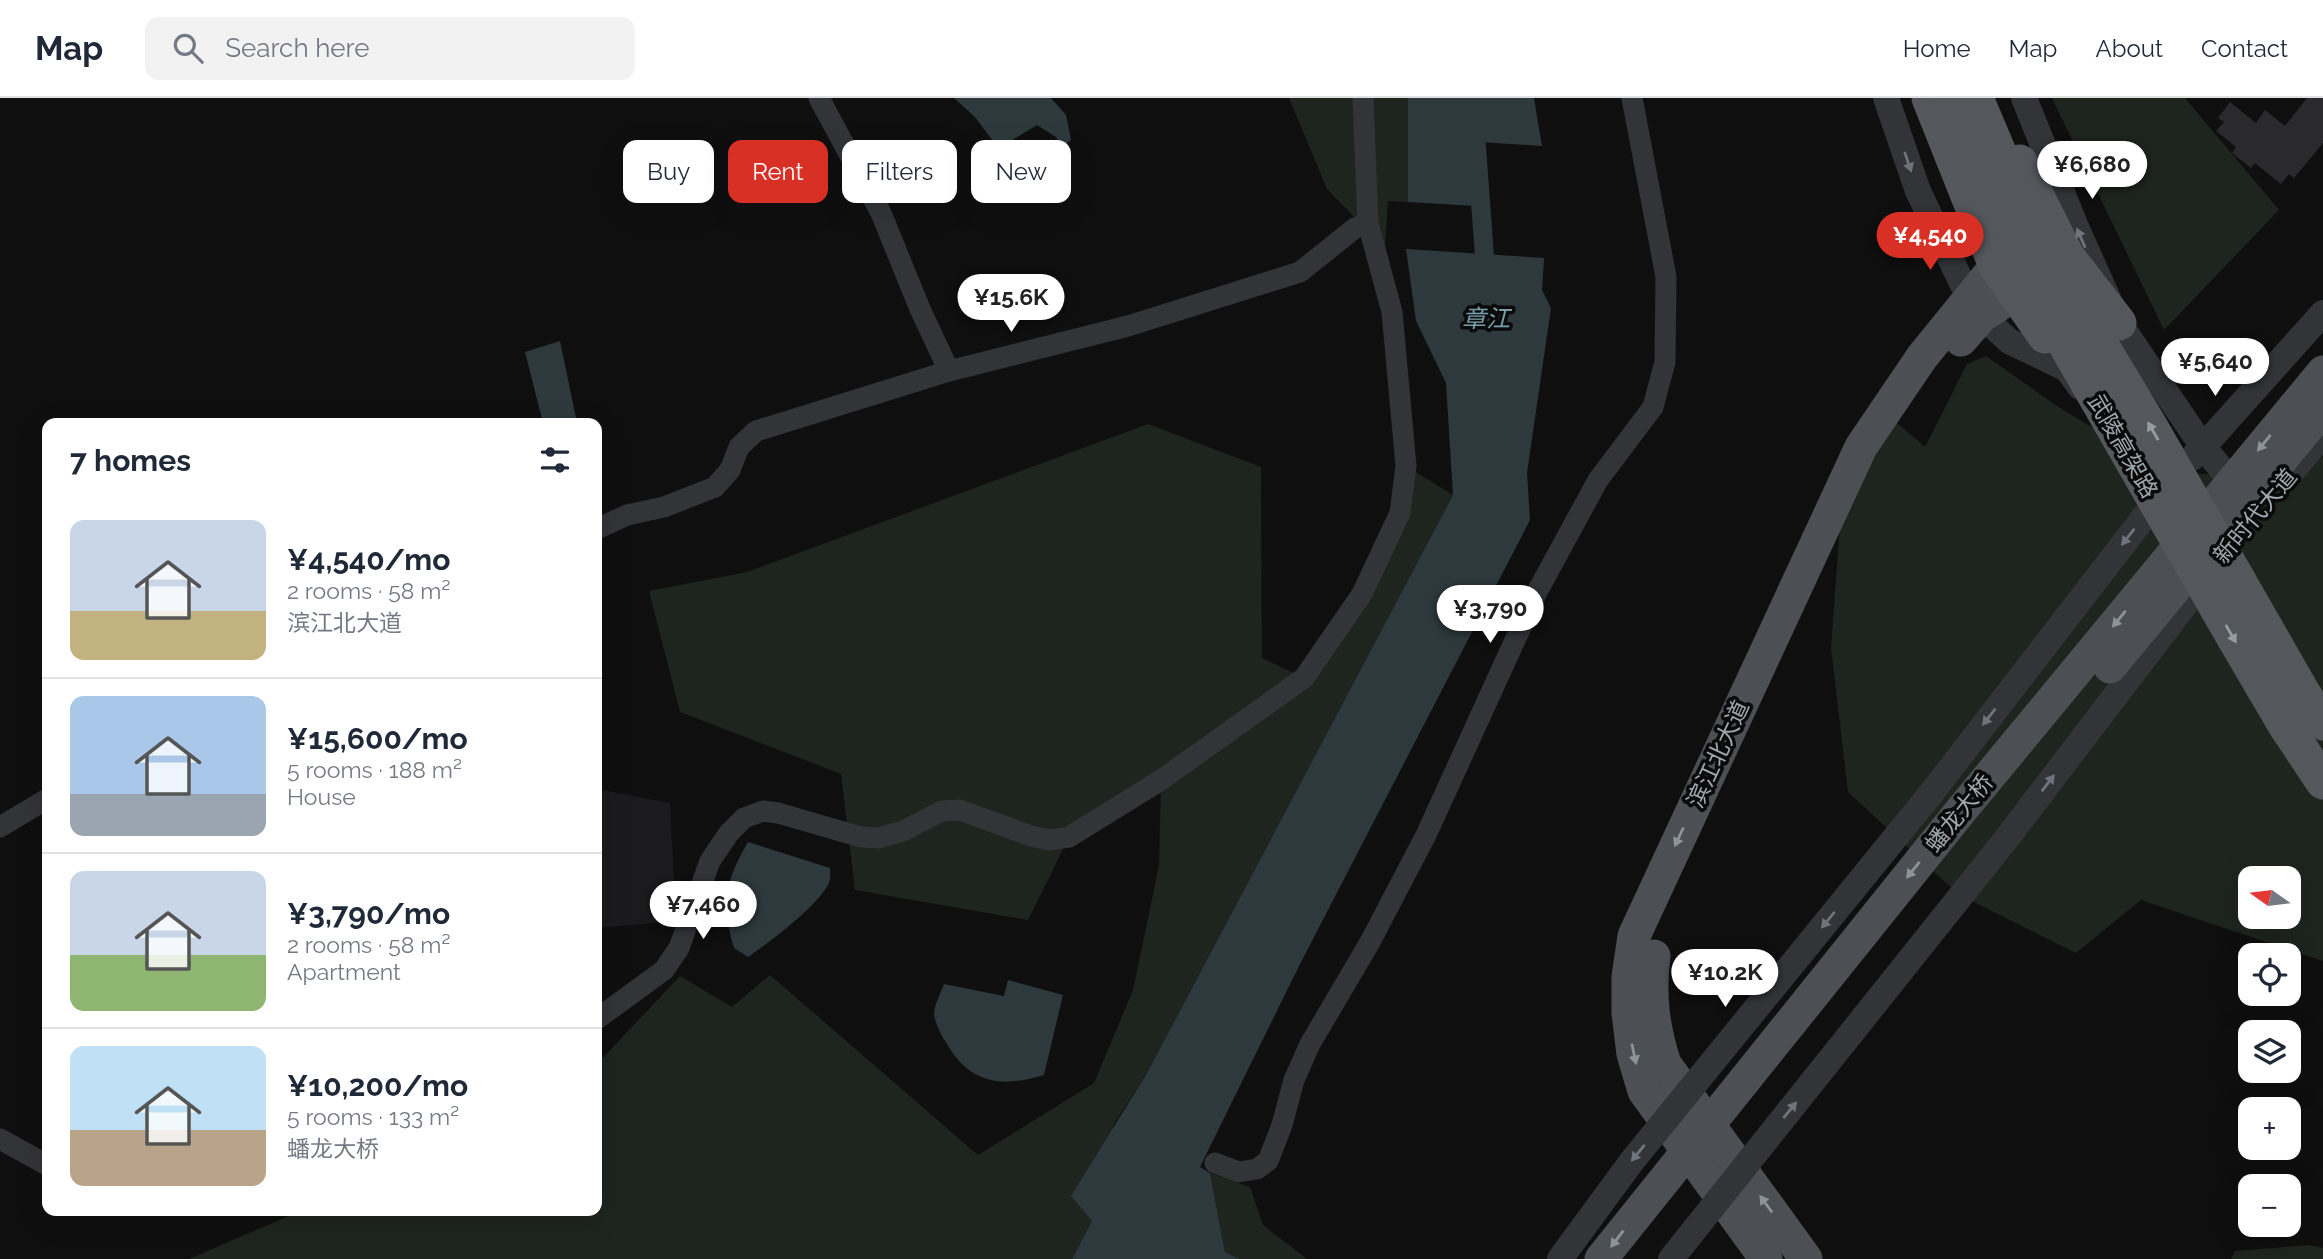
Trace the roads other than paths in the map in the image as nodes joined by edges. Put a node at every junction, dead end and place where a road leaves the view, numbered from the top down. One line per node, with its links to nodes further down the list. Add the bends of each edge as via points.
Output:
1 (819, 98): 16 (street, via 881,213)
2 (1363, 98): 10 (street)
3 (1632, 98): 32 (street, via 1666,277 1665,362 1653,407 1598,480 1537,592 1426,835 1310,1044 1268,1161 1257,1169 1238,1172)
4 (1886, 98): 12 (street, one-way to 12, via 1918,191)
5 (1929, 98): 11 (highway)
6 (1948, 98): 26 (highway, 武陵高架路, one-way to 26, bridge, via 2007,243 2285,726)
7 (1976, 98): 25 (highway, 武陵高架路, one-way to 7, bridge, via 2031,228)
8 (1991, 98): 14 (highway, via 2054,234)
9 (2024, 98): 14 (street, one-way to 9)
10 (1368, 223): 16 (street, via 1355,228 1300,272 1128,326); 29 (street, via 1392,312 1406,466 1400,513 1362,594 1304,678 1161,780 1069,837 1049,840 1031,836 960,810 942,811 879,838 778,813 763,811 744,818 710,862 679,948 664,970)
11 (2006, 280): 12 (main road, 滨江北大道); 15 (highway)
12 (1976, 308): 15 (street, via 2009,341); 37 (main road, 滨江北大道, one-way to 37, via 1922,357 1861,447 1634,936 1628,1013 1633,1055 1644,1091); 38 (main road, 滨江北大道, one-way to 12, via 1665,1064 1654,1030 1650,988 1656,942 1879,455)
13 (2323, 313): 20 (street)
14 (2119, 323): 20 (street)
15 (2067, 369): 21 (street, 新时代大道)
16 (949, 371): 23 (street, via 755,431 739,447 730,470 715,487)
17 (2323, 372): 34 (main road, 蟠龙大桥, one-way to 34, bridge, via 1950,824)
18 (2323, 409): 35 (main road, 蟠龙大桥, bridge, via 1918,900)
19 (2323, 435): 22 (street, 新时代大道)
20 (2203, 447): 21 (street); 22 (street)
21 (2159, 496): 24 (street, 新时代大道); 33 (street, one-way to 33, bridge, via 1933,791 1632,1161)
22 (2257, 511): 24 (street, 新时代大道)
23 (602, 527)
24 (2212, 569): 36 (street, one-way to 24, bridge, via 2007,838)
25 (2323, 723)
26 (2323, 782)
27 (42, 802): 28 (street)
28 (0, 827)
29 (602, 1015)
30 (0, 1139): 31 (street)
31 (42, 1162)
32 (1215, 1163)
33 (1560, 1259)
34 (1601, 1259)
35 (1630, 1259)
36 (1671, 1259)
37 (1766, 1259)
38 (1805, 1259)

